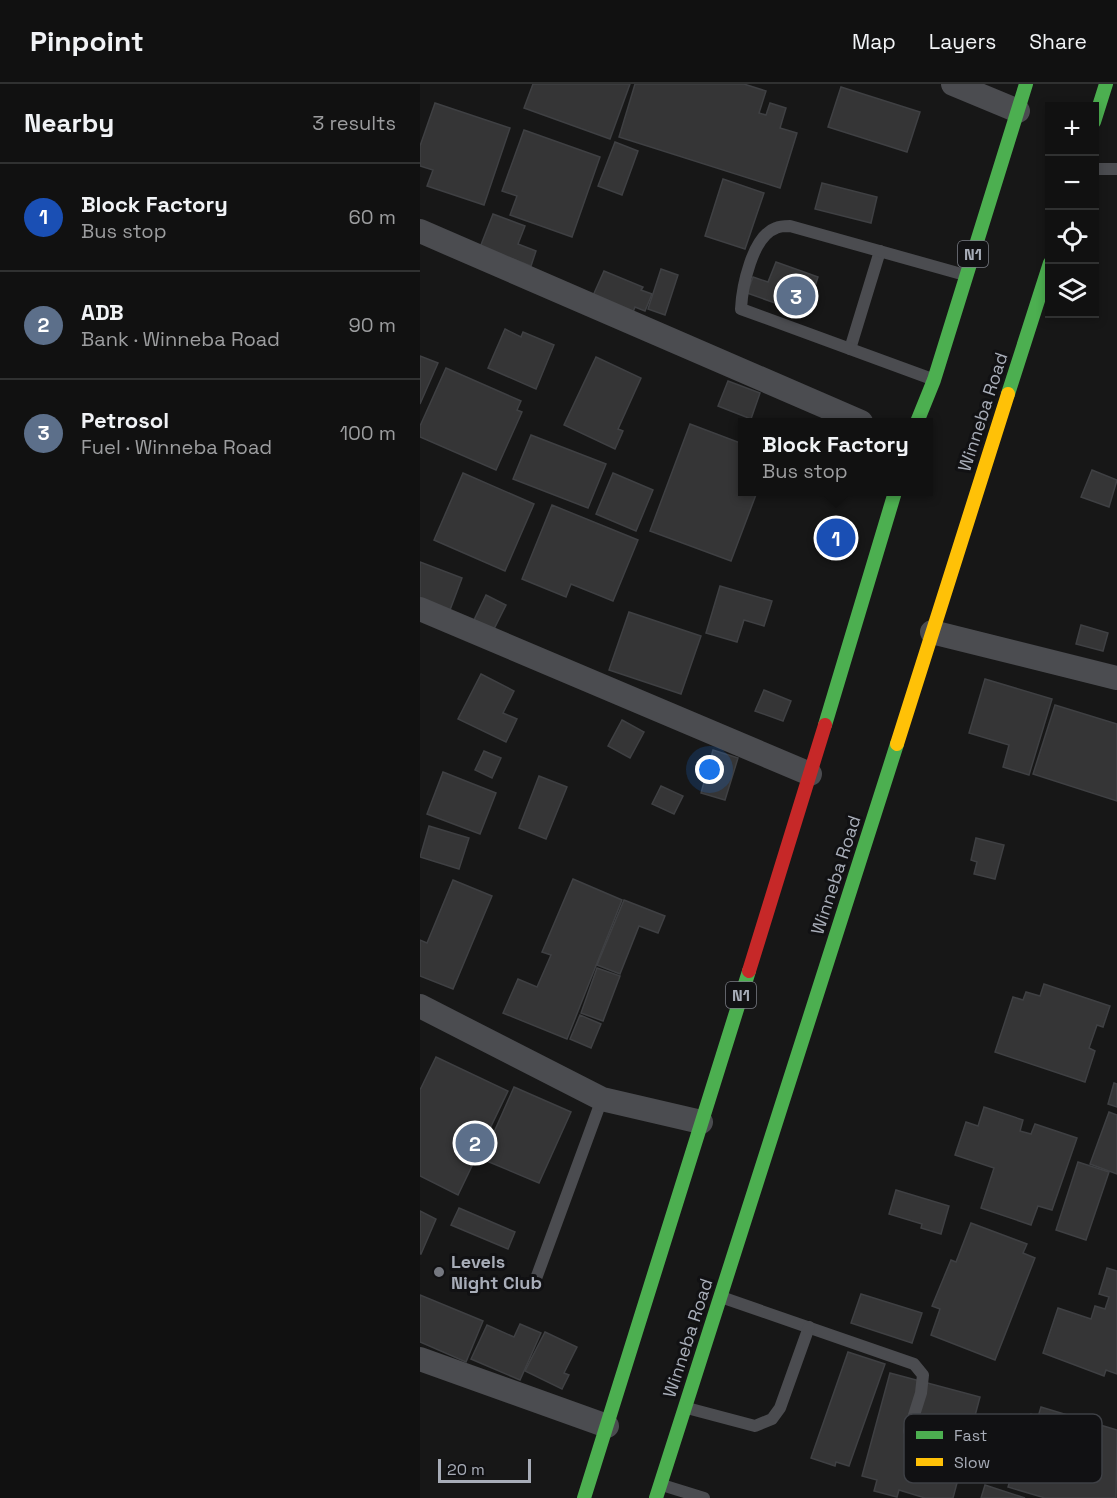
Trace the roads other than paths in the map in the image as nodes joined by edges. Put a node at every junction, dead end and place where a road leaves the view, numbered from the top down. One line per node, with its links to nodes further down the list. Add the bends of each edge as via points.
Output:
1 (953, 84): 5 (street)
2 (1026, 84): 5 (highway, N1)
3 (1106, 84): 4 (highway)
4 (1099, 108)
5 (1018, 111): 10 (highway, N1)
6 (1117, 169): 7 (lane)
7 (1099, 170)
8 (420, 231): 14 (street)
9 (880, 251): 10 (lane); 12 (lane); 12 (lane, via 790,226 774,228 762,238 742,283 741,309)
10 (966, 275): 13 (highway, N1)
11 (1045, 280): 18 (highway, Winneba Road)
12 (850, 349): 13 (lane)
13 (934, 380): 15 (highway, N1)
14 (850, 418)
15 (919, 418)
16 (894, 496): 20 (highway, N1)
17 (420, 609): 20 (street)
18 (932, 632): 19 (street); 25 (highway, Winneba Road)
19 (1117, 678)
20 (810, 774): 23 (highway, N1)
21 (420, 1006): 22 (street)
22 (602, 1099): 23 (street); 24 (lane)
23 (701, 1122): 30 (highway, N1)
24 (534, 1284)
25 (720, 1296): 26 (lane); 28 (highway, Winneba Road)
26 (809, 1327): 28 (lane, via 780,1408 772,1419 755,1426); 29 (lane, via 914,1364 923,1376)
27 (420, 1359): 30 (street)
28 (685, 1408): 31 (highway, Winneba Road)
29 (914, 1414)
30 (607, 1426): 32 (highway, N1)
31 (660, 1484): 33 (highway, Winneba Road); 34 (lane)
32 (584, 1498)
33 (656, 1498)
34 (704, 1498)

